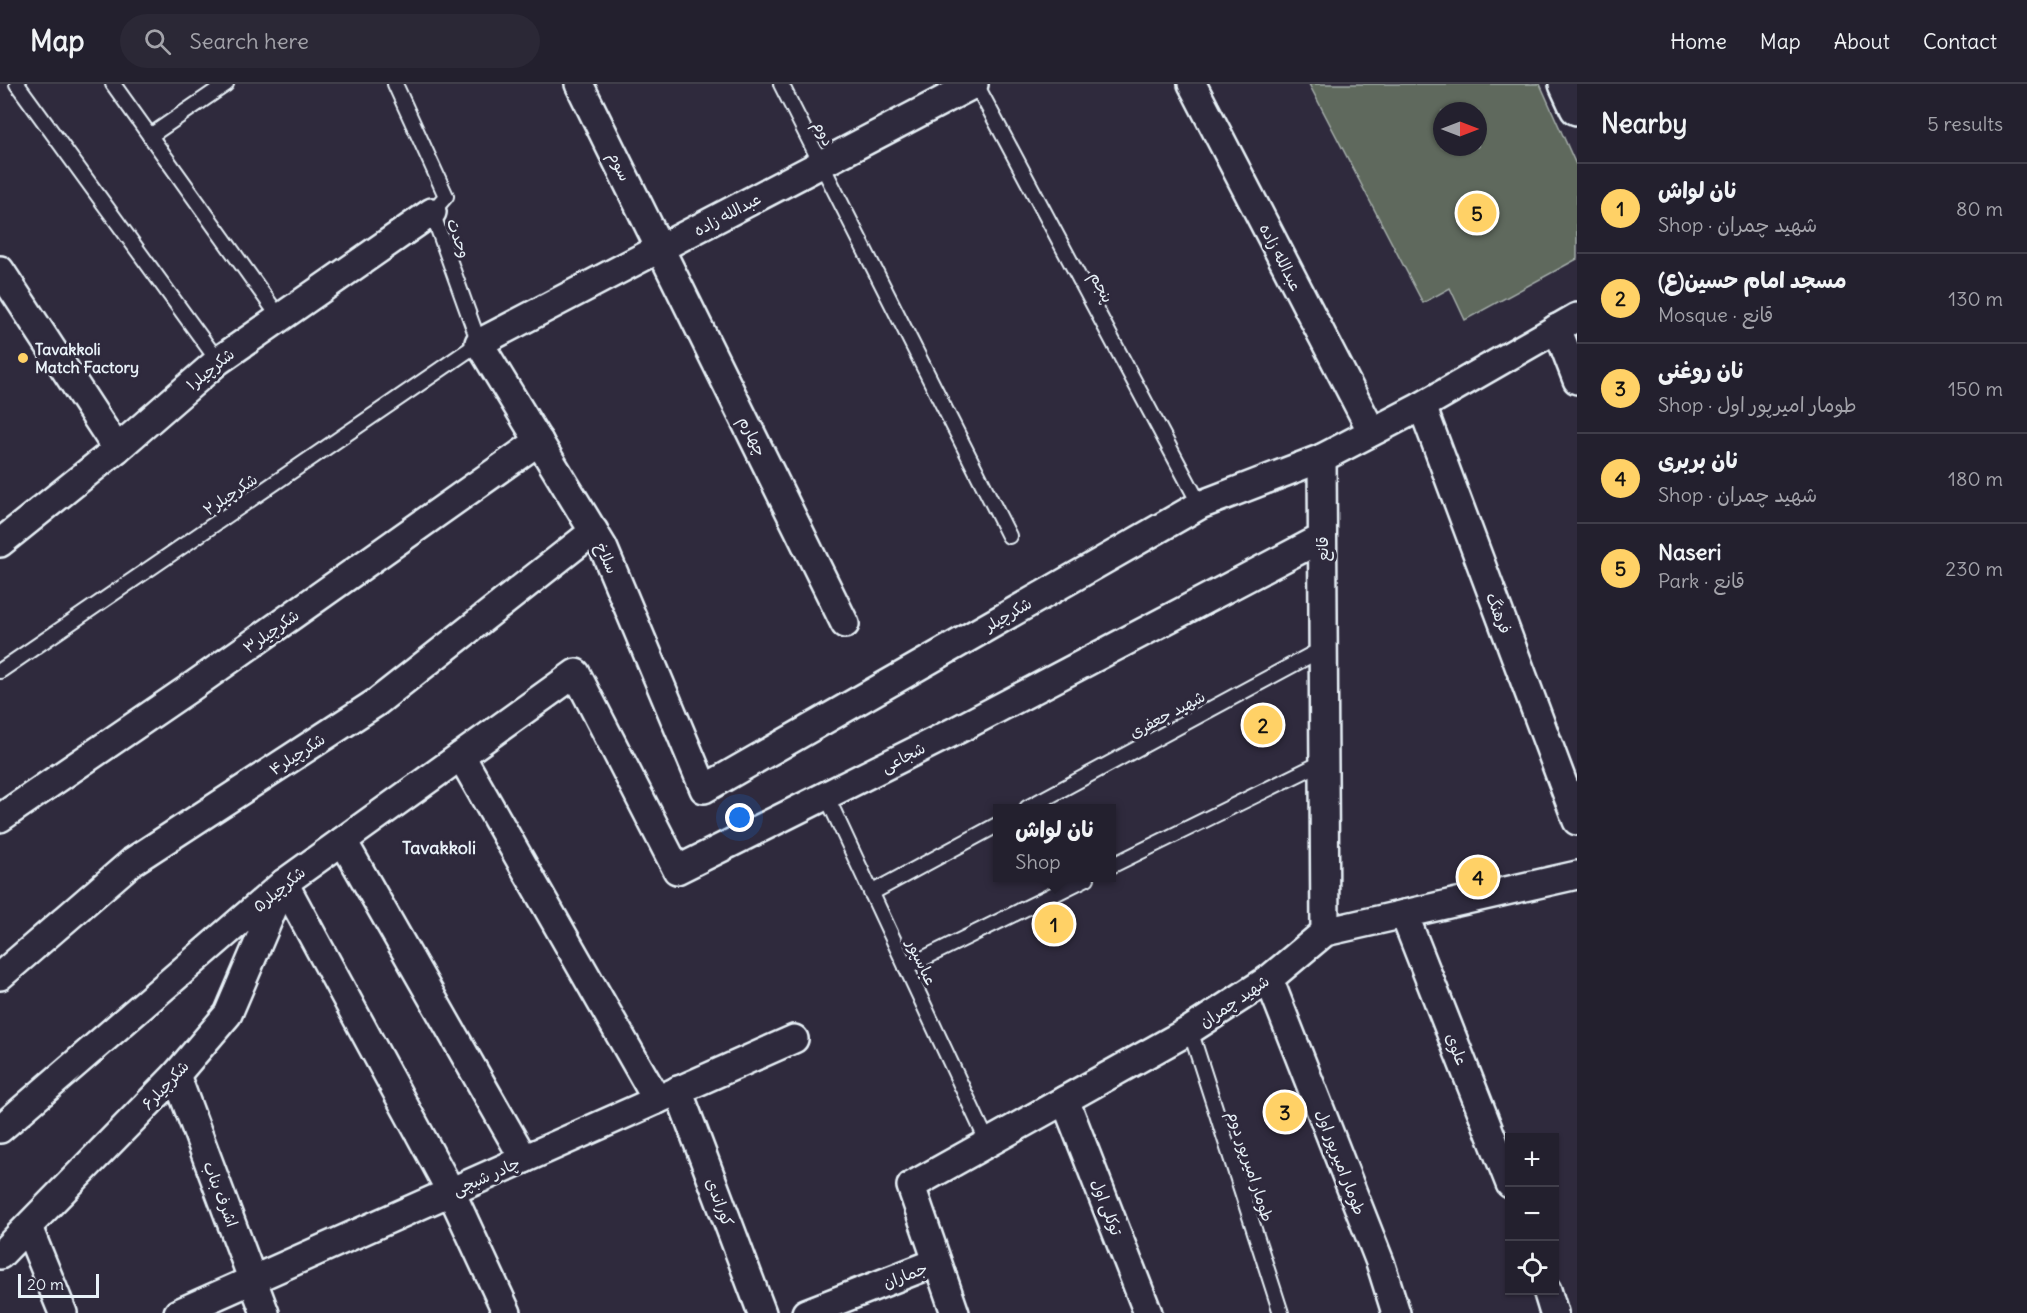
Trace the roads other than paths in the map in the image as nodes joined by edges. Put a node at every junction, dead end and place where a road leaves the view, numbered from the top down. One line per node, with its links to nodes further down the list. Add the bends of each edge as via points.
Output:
1 (17, 84): 19 (lane)
2 (113, 84): 11 (lane)
3 (225, 84): 11 (lane)
4 (579, 84): 14 (street, سوم)
5 (781, 84): 12 (lane, دوم)
6 (975, 84): 12 (street, عبدالله زاده); 26 (lane, پنجم)
7 (1192, 84): 22 (street, عبدالله زاده)
8 (1566, 84): 10 (street)
9 (400, 86): 13 (lane, وحدت, via 446,196)
10 (1577, 108)
11 (150, 136): 16 (lane)
12 (821, 164): 14 (street, عبدالله زاده); 28 (lane, دوم)
13 (432, 212): 16 (street, شکرچیلر۱); 18 (lane, وحدت)
14 (660, 248): 18 (street, عبدالله زاده); 31 (street, چهارم)
15 (0, 270): 24 (street)
16 (279, 318): 19 (street, شکرچیلر۱)
17 (1567, 322): 20 (street); 21 (street)
18 (479, 343): 23 (street, سلاخ); 33 (lane, شکرچیلر۲)
19 (218, 361): 24 (street, شکرچیلر۱)
20 (1577, 380)
21 (1422, 406): 22 (street); 41 (street, فرهنگ)
22 (1371, 430): 25 (street)
23 (539, 441): 27 (street, سلاخ); 40 (street, شکرچیلر۳)
24 (117, 449): 30 (street, شکرچیلر۱)
25 (1322, 458): 26 (street, شکرچیلر); 29 (street, قانع)
26 (1200, 505): 37 (street, شکرچیلر)
27 (594, 531): 37 (street, سلاخ); 52 (street, شکرچیلر۴, via 377,702 134,861)
28 (1010, 536)
29 (1323, 538): 32 (street, قانع); 38 (street, شجاعی)
30 (0, 543)
31 (845, 624)
32 (1322, 649): 36 (street, قانع); 39 (lane, شهید جعفری)
33 (0, 671)
34 (576, 674): 35 (street, شکرچیلر۵); 38 (street, شجاعی, via 677,870)
35 (460, 756): 43 (street, شکرچیلر۵); 57 (street, کوراندی)
36 (1323, 762): 44 (lane); 50 (street, قانع)
37 (704, 789)
38 (826, 795): 48 (lane, عباسپور)
39 (1034, 804)
40 (0, 818)
41 (1577, 820)
42 (993, 827): 48 (lane)
43 (343, 841): 47 (street, شکرچیلر۵); 61 (street)
44 (1116, 864)
45 (1577, 874): 49 (street, شهید چمران)
46 (1079, 882): 51 (lane)
47 (284, 883): 56 (street, شکرچیلر۶, via 228,1014); 59 (street, شکرچیلر۵); 63 (street)
48 (871, 893): 51 (lane, عباسپور)
49 (1404, 914): 50 (street, شهید چمران); 62 (street, علوی)
50 (1325, 932): 53 (street, شهید چمران)
51 (906, 967): 60 (lane, عباسپور)
52 (0, 976)
53 (1269, 979): 54 (street, شهید چمران); 78 (street, طومار امیرپور اول, via 1380,1262)
54 (1191, 1030): 58 (street, شهید چمران); 77 (lane, طومار امیرپور دوم)
55 (794, 1039): 57 (street, چادر شبچی)
56 (176, 1075): 64 (street, شکرچیلر۶); 67 (street, اشرف بناب)
57 (668, 1095): 61 (street, چادر شبچی); 73 (street, کوراندی)
58 (1065, 1100): 60 (street, شهید چمران); 76 (street, توکلی اول)
59 (0, 1129)
60 (988, 1143): 66 (street, شهید چمران, via 911,1186)
61 (525, 1159): 63 (street, چادر شبچی)
62 (1505, 1174)
63 (451, 1192): 67 (street, چادر شبچی); 72 (street)
64 (28, 1227): 65 (street, شکرچیلر۶); 69 (street)
65 (0, 1255)
66 (937, 1262): 74 (street, جماران); 75 (street)
67 (253, 1280): 70 (street, چادر شبچی); 71 (street, اشرف بناب)
68 (1549, 1295): 79 (street)
69 (63, 1313)
70 (178, 1313)
71 (265, 1313)
72 (507, 1313)
73 (762, 1313)
74 (806, 1313)
75 (955, 1313)
76 (1148, 1313)
77 (1281, 1313)
78 (1396, 1313)
79 (1554, 1313)

